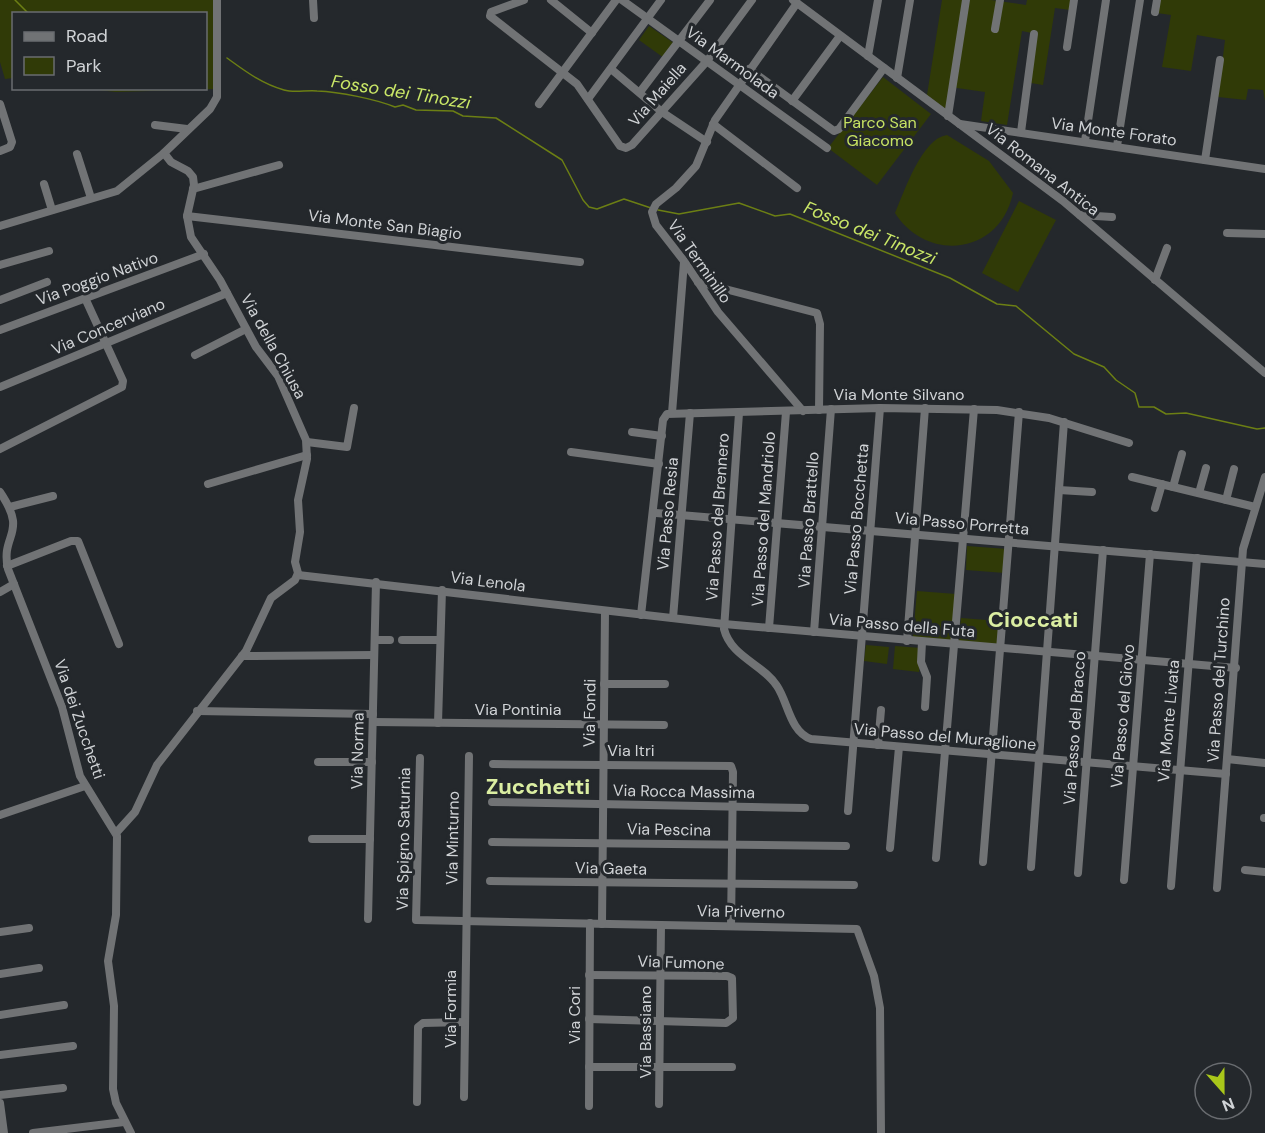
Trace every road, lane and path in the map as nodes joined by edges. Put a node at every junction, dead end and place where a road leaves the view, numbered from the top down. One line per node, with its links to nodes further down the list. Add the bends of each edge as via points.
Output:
1 (218, 0): 47 (street, via 218,95)
2 (313, 0): 20 (street)
3 (524, 0): 34 (street, via 489,15)
4 (551, 0): 23 (street)
5 (616, 0): 23 (street)
6 (622, 0): 21 (street, Via Marmolada)
7 (661, 0): 21 (street)
8 (710, 0): 26 (street)
9 (752, 0): 30 (street, Via Maiella)
10 (878, 0): 28 (street)
11 (910, 0): 35 (street)
12 (966, 0): 43 (street)
13 (1000, 0): 22 (street)
14 (1074, 0): 27 (street)
15 (1106, 0): 49 (street)
16 (1140, 0): 51 (street)
17 (1157, 0): 19 (street)
18 (795, 1): 25 (street, Via Romana Antica); 33 (street, Via Terminillo)
19 (1155, 12)
20 (314, 18)
21 (648, 18): 26 (street, Via Marmolada); 32 (street)
22 (995, 29)
23 (592, 33): 34 (street)
24 (1034, 34): 48 (street)
25 (840, 36): 28 (street, Via Romana Antica); 39 (street)
26 (679, 41): 30 (street, Via Marmolada); 37 (street)
27 (1067, 47)
28 (868, 57): 31 (street, Via Romana Antica)
29 (1220, 60): 56 (street)
30 (707, 61): 36 (street, Via Marmolada); 42 (street, Via Maiella)
31 (884, 68): 35 (street, Via Romana Antica); 39 (street, via 836,131 829,130)
32 (611, 69): 37 (street); 38 (street)
33 (749, 69): 36 (street, Via Terminillo); 39 (street)
34 (562, 72): 38 (street); 41 (street)
35 (897, 78): 43 (street, Via Romana Antica)
36 (740, 86): 45 (street, Via Terminillo); 52 (street, Via Marmolada)
37 (640, 92): 42 (street)
38 (588, 99): 42 (street, Via Maiella, via 620,146 626,148)
39 (792, 101)
40 (0, 104): 53 (street, via 11,146)
41 (539, 104)
42 (662, 112): 50 (street)
43 (948, 116): 44 (street, Via Romana Antica)
44 (958, 123): 48 (street, Via Monte Forato); 64 (street, Via Romana Antica)
45 (713, 124): 50 (street, Via Terminillo); 60 (street)
46 (155, 125): 47 (street)
47 (187, 129): 54 (street)
48 (1021, 132): 49 (street, Via Monte Forato)
49 (1085, 141): 51 (street, Via Monte Forato)
50 (707, 142): 73 (street, Via Terminillo, via 690,174 652,209 656,225)
51 (1117, 146): 56 (street, Via Monte Forato)
52 (827, 148)
53 (0, 151)
54 (164, 153): 61 (street, via 191,174); 62 (street, via 120,189)
55 (77, 154): 62 (street)
56 (1205, 160): 58 (street, Via Monte Forato)
57 (279, 165): 61 (street)
58 (1265, 169)
59 (44, 184): 63 (street)
60 (797, 188)
61 (193, 189): 65 (street)
62 (91, 198): 63 (street)
63 (52, 210): 67 (street)
64 (1080, 215): 66 (street); 76 (street, Via Romana Antica)
65 (187, 216): 72 (street, Via della Chiusa, via 191,237); 74 (street, Via Monte San Biagio)
66 (1112, 217)
67 (0, 226)
68 (1227, 233): 69 (street)
69 (1265, 234)
70 (1167, 248): 76 (street)
71 (49, 251): 75 (street)
72 (204, 254): 79 (street, Via della Chiusa); 80 (street, Via Poggio Nativo)
73 (684, 261): 78 (street, Via Terminillo); 99 (street)
74 (580, 262)
75 (0, 265)
76 (1155, 280): 86 (street, Via Romana Antica)
77 (46, 282): 81 (street)
78 (698, 282): 93 (street, via 817,313); 94 (street, Via Terminillo, via 720,315)
79 (227, 293): 82 (street, Via della Chiusa); 84 (street, Via Concerviano)
80 (85, 298): 83 (street, Via Poggio Nativo); 84 (street)
81 (0, 300)
82 (246, 329): 85 (street); 103 (street, Via della Chiusa, via 278,376)
83 (0, 330)
84 (105, 343): 87 (street, Via Concerviano); 105 (street, via 123,386)
85 (195, 355)
86 (1265, 374)
87 (0, 387)
88 (354, 408): 103 (street, via 347,447)
89 (880, 408): 90 (street, Via Monte Silvano); 91 (street, Via Monte Silvano); 131 (street, Via Passo Bocchetta)
90 (925, 408): 92 (street, Via Monte Silvano); 132 (street)
91 (831, 409): 93 (street, Via Monte Silvano); 130 (street, Via Passo Brattello)
92 (974, 409): 96 (street, Via Monte Silvano); 133 (street)
93 (819, 410): 94 (street, Via Monte Silvano)
94 (803, 411): 95 (street, Via Monte Silvano)
95 (786, 412): 98 (street, Via Monte Silvano); 129 (street, Via Passo del Mandriolo)
96 (1019, 412): 100 (street, Via Monte Silvano); 134 (street)
97 (690, 413): 98 (street, Via Monte Silvano); 99 (street, Via Monte Silvano); 127 (street, Via Passo Resia)
98 (739, 413): 128 (street, Via Passo del Brennero)
99 (669, 414): 102 (street)
100 (1064, 422): 104 (street, Via Monte Silvano); 117 (street)
101 (632, 432): 102 (street)
102 (662, 436): 109 (street)
103 (307, 442): 108 (street, Via della Chiusa)
104 (1129, 443)
105 (0, 448)
106 (571, 452): 109 (street)
107 (1182, 454): 116 (street)
108 (307, 455): 114 (street); 142 (street, Via della Chiusa, via 298,497)
109 (659, 464): 148 (street)
110 (1206, 468): 120 (street)
111 (1234, 469): 122 (street)
112 (1132, 477): 115 (street)
113 (1265, 477): 124 (street, Via Passo del Turchino)
114 (208, 484)
115 (1162, 484): 116 (street); 125 (street)
116 (1173, 487): 120 (street)
117 (1059, 490): 119 (street); 135 (street)
118 (0, 492): 123 (street)
119 (1092, 492)
120 (1199, 493): 122 (street)
121 (53, 496): 123 (street)
122 (1226, 500): 124 (street)
123 (10, 507): 141 (street, Via dei Zucchetti, via 14,523 5,550)
124 (1255, 507): 139 (street, Via Passo del Turchino, via 1245,535)
125 (1155, 508)
126 (656, 513): 127 (street, Via Passo Porretta)
127 (682, 515): 128 (street, Via Passo Porretta); 149 (street, Via Passo Resia)
128 (731, 519): 129 (street, Via Passo Porretta); 150 (street, Via Passo del Brennero)
129 (777, 523): 130 (street, Via Passo Porretta); 151 (street, Via Passo del Mandriolo)
130 (822, 526): 131 (street, Via Passo Porretta); 152 (street, Via Passo Brattello)
131 (871, 531): 132 (street, Via Passo Porretta); 153 (street, Via Passo Bocchetta)
132 (915, 535): 133 (street, Via Passo Porretta); 158 (street)
133 (963, 539): 134 (street, Via Passo Porretta); 161 (street)
134 (1010, 542): 135 (street, Via Passo Porretta); 162 (street)
135 (1055, 546): 136 (street, Via Passo Porretta); 163 (street)
136 (1103, 550): 137 (street, Via Passo Porretta); 166 (street, Via Passo del Bracco)
137 (1150, 554): 138 (street, Via Passo Porretta); 167 (street, Via Passo del Giovo)
138 (1197, 558): 139 (street, Via Passo Porretta); 168 (street, Via Monte Livata)
139 (1242, 562): 140 (street, Via Passo Porretta); 169 (street, Via Passo del Turchino)
140 (1265, 564)
141 (7, 566): 144 (street, Via dei Zucchetti); 160 (street, via 78,541)
142 (298, 574): 143 (street, Via Lenola); 165 (street, via 271,598)
143 (376, 582): 145 (street, Via Lenola); 154 (street, Via Norma)
144 (14, 584): 146 (street); 197 (street, Via dei Zucchetti, via 62,707)
145 (442, 590): 147 (street, Via Lenola); 157 (street)
146 (0, 592)
147 (605, 611): 148 (street, Via Lenola); 170 (street, Via Fondi)
148 (641, 615): 149 (street, Via Lenola)
149 (674, 618): 150 (street, Via Passo della Futa)
150 (724, 624): 151 (street, Via Passo della Futa); 179 (street, Via Passo del Muraglione, via 726,637 733,646 777,685 801,733 811,738)
151 (769, 628): 152 (street, Via Passo della Futa)
152 (814, 632): 153 (street, Via Passo della Futa)
153 (861, 636): 158 (street, Via Passo della Futa); 179 (street, Via Passo Bocchetta)
154 (375, 640): 155 (street); 164 (street, Via Norma)
155 (390, 640)
156 (402, 640): 157 (street)
157 (440, 640): 176 (street)
158 (907, 641): 159 (street, Via Passo della Futa)
159 (922, 642): 161 (street, Via Passo della Futa); 172 (street, via 921,662 927,678)
160 (119, 644)
161 (955, 646): 162 (street, Via Passo della Futa); 182 (street)
162 (1002, 649): 163 (street, Via Passo della Futa); 183 (street)
163 (1047, 653): 166 (street, Via Passo della Futa); 186 (street)
164 (374, 655): 165 (street); 175 (street, Via Norma)
165 (242, 656): 174 (street)
166 (1095, 657): 167 (street, Via Passo della Futa); 190 (street, Via Passo del Bracco)
167 (1142, 660): 168 (street, Via Passo della Futa); 194 (street, Via Passo del Giovo)
168 (1188, 664): 169 (street, Via Passo della Futa); 195 (street, Via Monte Livata)
169 (1236, 668): 187 (street, Via Passo del Turchino)
170 (604, 684): 171 (street); 177 (street, Via Fondi)
171 (665, 684)
172 (925, 707)
173 (881, 710): 180 (street)
174 (197, 711): 175 (street, Via Pontinia); 204 (street, via 151,773 134,815)
175 (373, 718): 176 (street, Via Pontinia); 189 (street, Via Norma)
176 (438, 723): 177 (street, Via Pontinia)
177 (604, 725): 178 (street, Via Pontinia); 193 (street, Via Fondi)
178 (663, 725)
179 (853, 743): 180 (street, Via Passo del Muraglione); 202 (street, Via Passo Bocchetta)
180 (878, 745): 181 (street, Via Passo del Muraglione)
181 (899, 747): 182 (street, Via Passo del Muraglione); 211 (street)
182 (944, 751): 183 (street, Via Passo del Muraglione); 212 (street)
183 (992, 754): 186 (street, Via Passo del Muraglione); 213 (street)
184 (469, 756): 227 (street, Via Minturno)
185 (420, 758): 226 (street, Via Spigno Saturnia)
186 (1040, 759): 190 (street, Via Passo del Muraglione); 214 (street)
187 (1227, 759): 191 (street); 196 (street, Via Passo del Turchino)
188 (318, 762): 189 (street)
189 (372, 762): 206 (street, Via Norma)
190 (1086, 763): 194 (street, Via Passo del Muraglione); 216 (street, Via Passo del Bracco)
191 (1265, 763)
192 (493, 764): 193 (street, Via Itri)
193 (604, 764): 199 (street, Via Fondi); 200 (street, Via Itri, via 727,765 732,767)
194 (1132, 767): 195 (street, Via Passo del Muraglione); 218 (street, Via Passo del Giovo)
195 (1179, 771): 196 (street, Via Passo del Muraglione); 223 (street, Via Monte Livata)
196 (1226, 774): 224 (street, Via Passo del Turchino)
197 (85, 786): 203 (street); 204 (street, Via dei Zucchetti)
198 (492, 802): 199 (street, Via Rocca Massima)
199 (603, 804): 200 (street, Via Rocca Massima); 208 (street, Via Fondi)
200 (733, 807): 201 (street, Via Rocca Massima); 209 (street)
201 (805, 808)
202 (848, 811)
203 (0, 815)
204 (116, 833): 255 (street, via 117,911 108,965 114,1006 113,1092)
205 (312, 839): 206 (street)
206 (370, 839): 225 (street, Via Norma)
207 (492, 842): 208 (street, Via Pescina)
208 (603, 843): 209 (street, Via Pescina); 220 (street, Via Fondi)
209 (732, 845): 210 (street, Via Pescina); 221 (street)
210 (846, 846)
211 (890, 848)
212 (936, 858)
213 (983, 862)
214 (1031, 867)
215 (1245, 870): 217 (street)
216 (1078, 873)
217 (1265, 873)
218 (1124, 880)
219 (490, 881): 220 (street, Via Gaeta)
220 (602, 883): 221 (street, Via Gaeta); 229 (street, Via Fondi)
221 (732, 884): 222 (street, Via Gaeta); 231 (street)
222 (854, 885)
223 (1171, 886)
224 (1217, 888)
225 (368, 919)
226 (416, 920): 227 (street, Via Priverno)
227 (465, 921): 228 (street, Via Priverno); 242 (street, Via Formia)
228 (590, 923): 229 (street, Via Priverno); 236 (street, Via Cori)
229 (602, 924): 230 (street, Via Priverno)
230 (661, 925): 231 (street, Via Priverno); 237 (street, Via Bassiano)
231 (731, 926): 260 (street, Via Priverno, via 855,927 860,931 880,1012)
232 (29, 928): 233 (street)
233 (0, 932)
234 (39, 968): 235 (street)
235 (0, 974)
236 (589, 975): 237 (street, Via Fumone); 240 (street, Via Cori)
237 (660, 976): 241 (street, Via Bassiano); 241 (street, Via Fumone, via 729,976 734,989 733,1018 729,1022)
238 (64, 1005): 239 (street)
239 (0, 1015)
240 (589, 1019): 241 (street, Via Fumone); 245 (street, Via Cori)
241 (660, 1021): 246 (street, Via Bassiano)
242 (465, 1022): 250 (street, Via Formia); 251 (street, via 419,1025)
243 (74, 1046): 244 (street)
244 (0, 1055)
245 (589, 1067): 246 (street); 254 (street, Via Cori)
246 (659, 1067): 247 (street); 253 (street, Via Bassiano)
247 (732, 1067)
248 (63, 1088): 249 (street)
249 (0, 1095)
250 (464, 1097)
251 (417, 1102)
252 (0, 1103): 257 (street)
253 (659, 1104)
254 (589, 1106)
255 (124, 1122): 256 (street); 259 (street)
256 (48, 1132): 258 (street)
257 (4, 1133)
258 (33, 1133)
259 (131, 1133)
260 (881, 1133)

